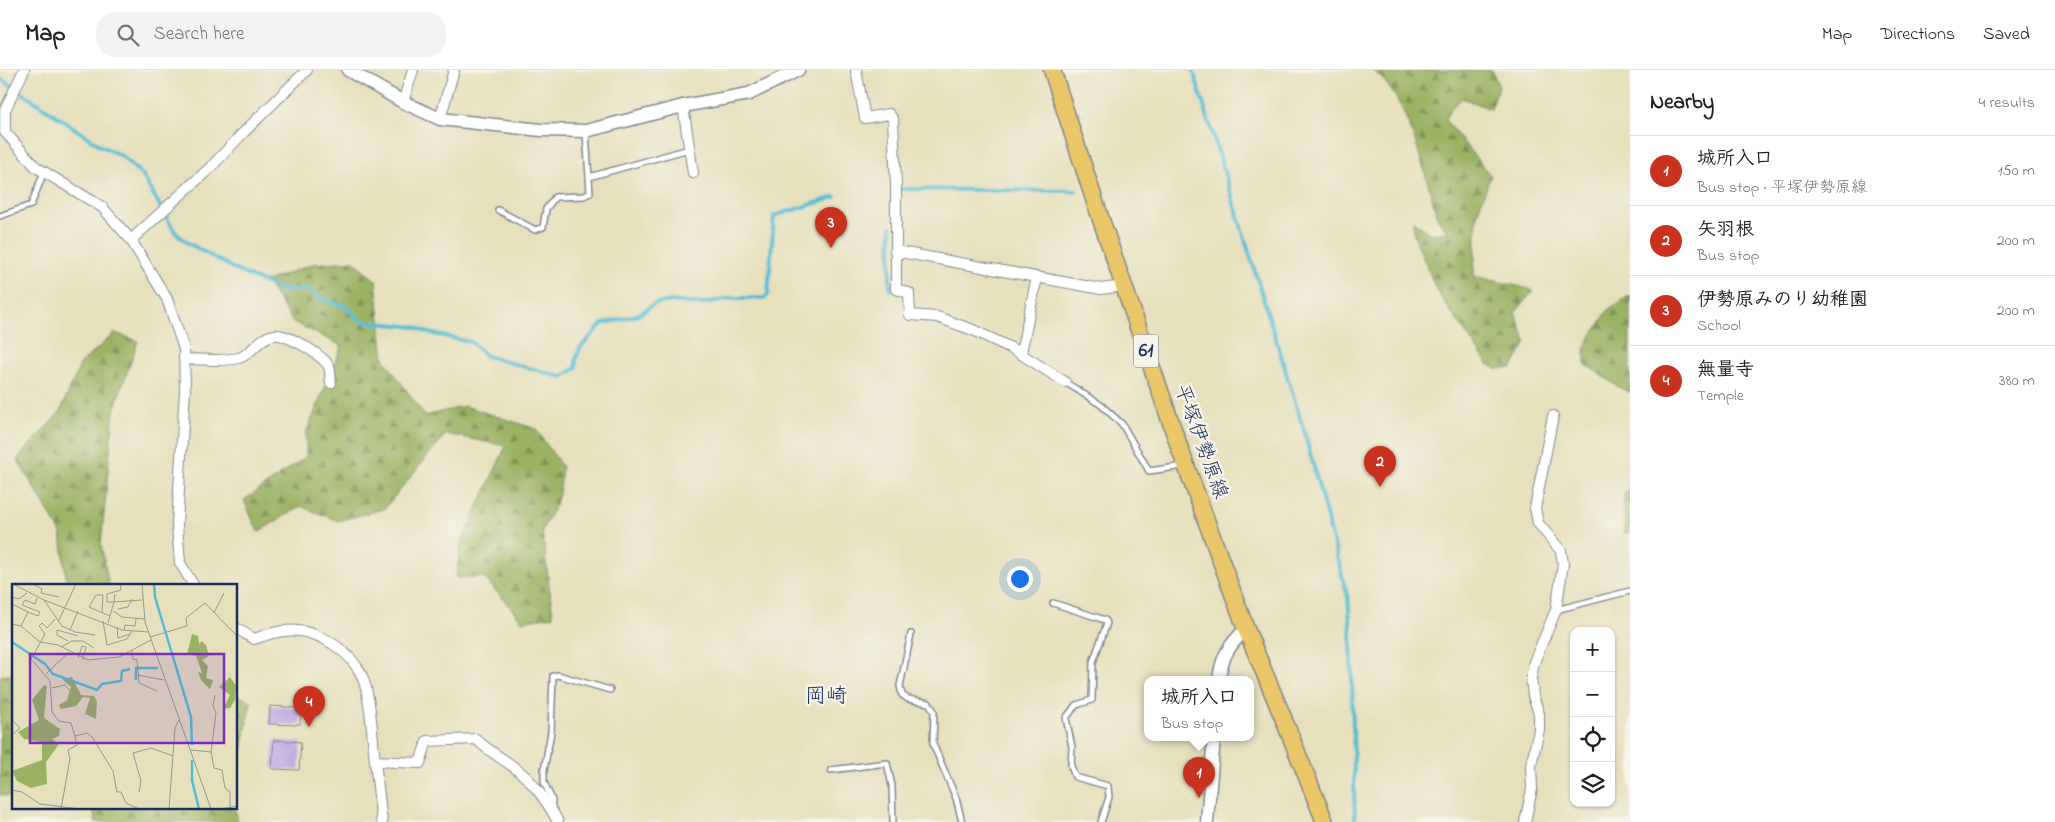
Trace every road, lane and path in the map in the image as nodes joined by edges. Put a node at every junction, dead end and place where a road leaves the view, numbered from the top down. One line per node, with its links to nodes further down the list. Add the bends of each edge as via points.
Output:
1 (24, 70): 14 (street, via 5,110 5,132)
2 (307, 70): 19 (street, via 212,166)
3 (413, 70): 9 (street)
4 (454, 70): 11 (street)
5 (798, 70): 10 (street, via 749,94)
6 (856, 70): 20 (street, via 865,118 889,114 893,119)
7 (1052, 70): 22 (main road, 平塚伊勢原線 / 61)
8 (355, 72): 9 (street)
9 (403, 102): 11 (street)
10 (683, 106): 12 (street); 13 (street)
11 (440, 119): 12 (street, via 541,130)
12 (586, 131): 16 (lane)
13 (689, 150): 15 (street); 16 (lane)
14 (44, 172): 18 (lane, via 31,204); 19 (street, via 102,207)
15 (692, 173)
16 (589, 177): 17 (lane, via 590,192 584,196 555,197 546,209 543,227 535,230)
17 (498, 210)
18 (0, 216)
19 (131, 240): 24 (street, via 167,299 184,348)
20 (895, 251): 21 (street); 23 (street, via 896,289 909,293 910,315 937,317)
21 (1037, 277): 22 (street, via 1102,289); 23 (street)
22 (1124, 286): 28 (main road, 平塚伊勢原線 / 61)
23 (1021, 353): 25 (street)
24 (184, 359): 26 (street, via 231,360 244,356 274,334 287,336 323,359 329,367); 29 (street, via 177,524 180,563)
25 (1066, 382): 28 (lane, via 1102,405 1122,424 1149,471)
26 (331, 383)
27 (1553, 416): 32 (street, via 1535,508 1538,523 1561,550 1563,564)
28 (1186, 466): 34 (main road, 平塚伊勢原線 / 61)
29 (193, 584)
30 (1630, 591): 32 (lane)
31 (1053, 603): 46 (lane, via 1107,622 1093,662 1092,700 1076,705 1066,718 1075,777 1108,786 1109,797)
32 (1556, 610): 49 (street, via 1534,662 1531,678 1538,730)
33 (238, 629): 39 (street, via 254,638 285,630 314,632 340,650 359,670 366,692)
34 (1246, 629): 36 (street, via 1229,646); 48 (main road, 平塚伊勢原線 / 61)
35 (910, 634): 45 (lane, via 900,686 902,695 930,703 934,711 933,744 956,798)
36 (1220, 676)
37 (610, 690): 41 (lane, via 553,676 551,732 544,770 544,782 552,800)
38 (1214, 741): 47 (street)
39 (375, 761): 41 (street, via 420,763 427,741 476,739 521,772); 42 (street)
40 (831, 770): 44 (lane, via 887,763 892,786)
41 (551, 809): 43 (street)
42 (382, 822)
43 (558, 822)
44 (893, 822)
45 (962, 822)
46 (1101, 822)
47 (1207, 822)
48 (1325, 822)
49 (1525, 822)

